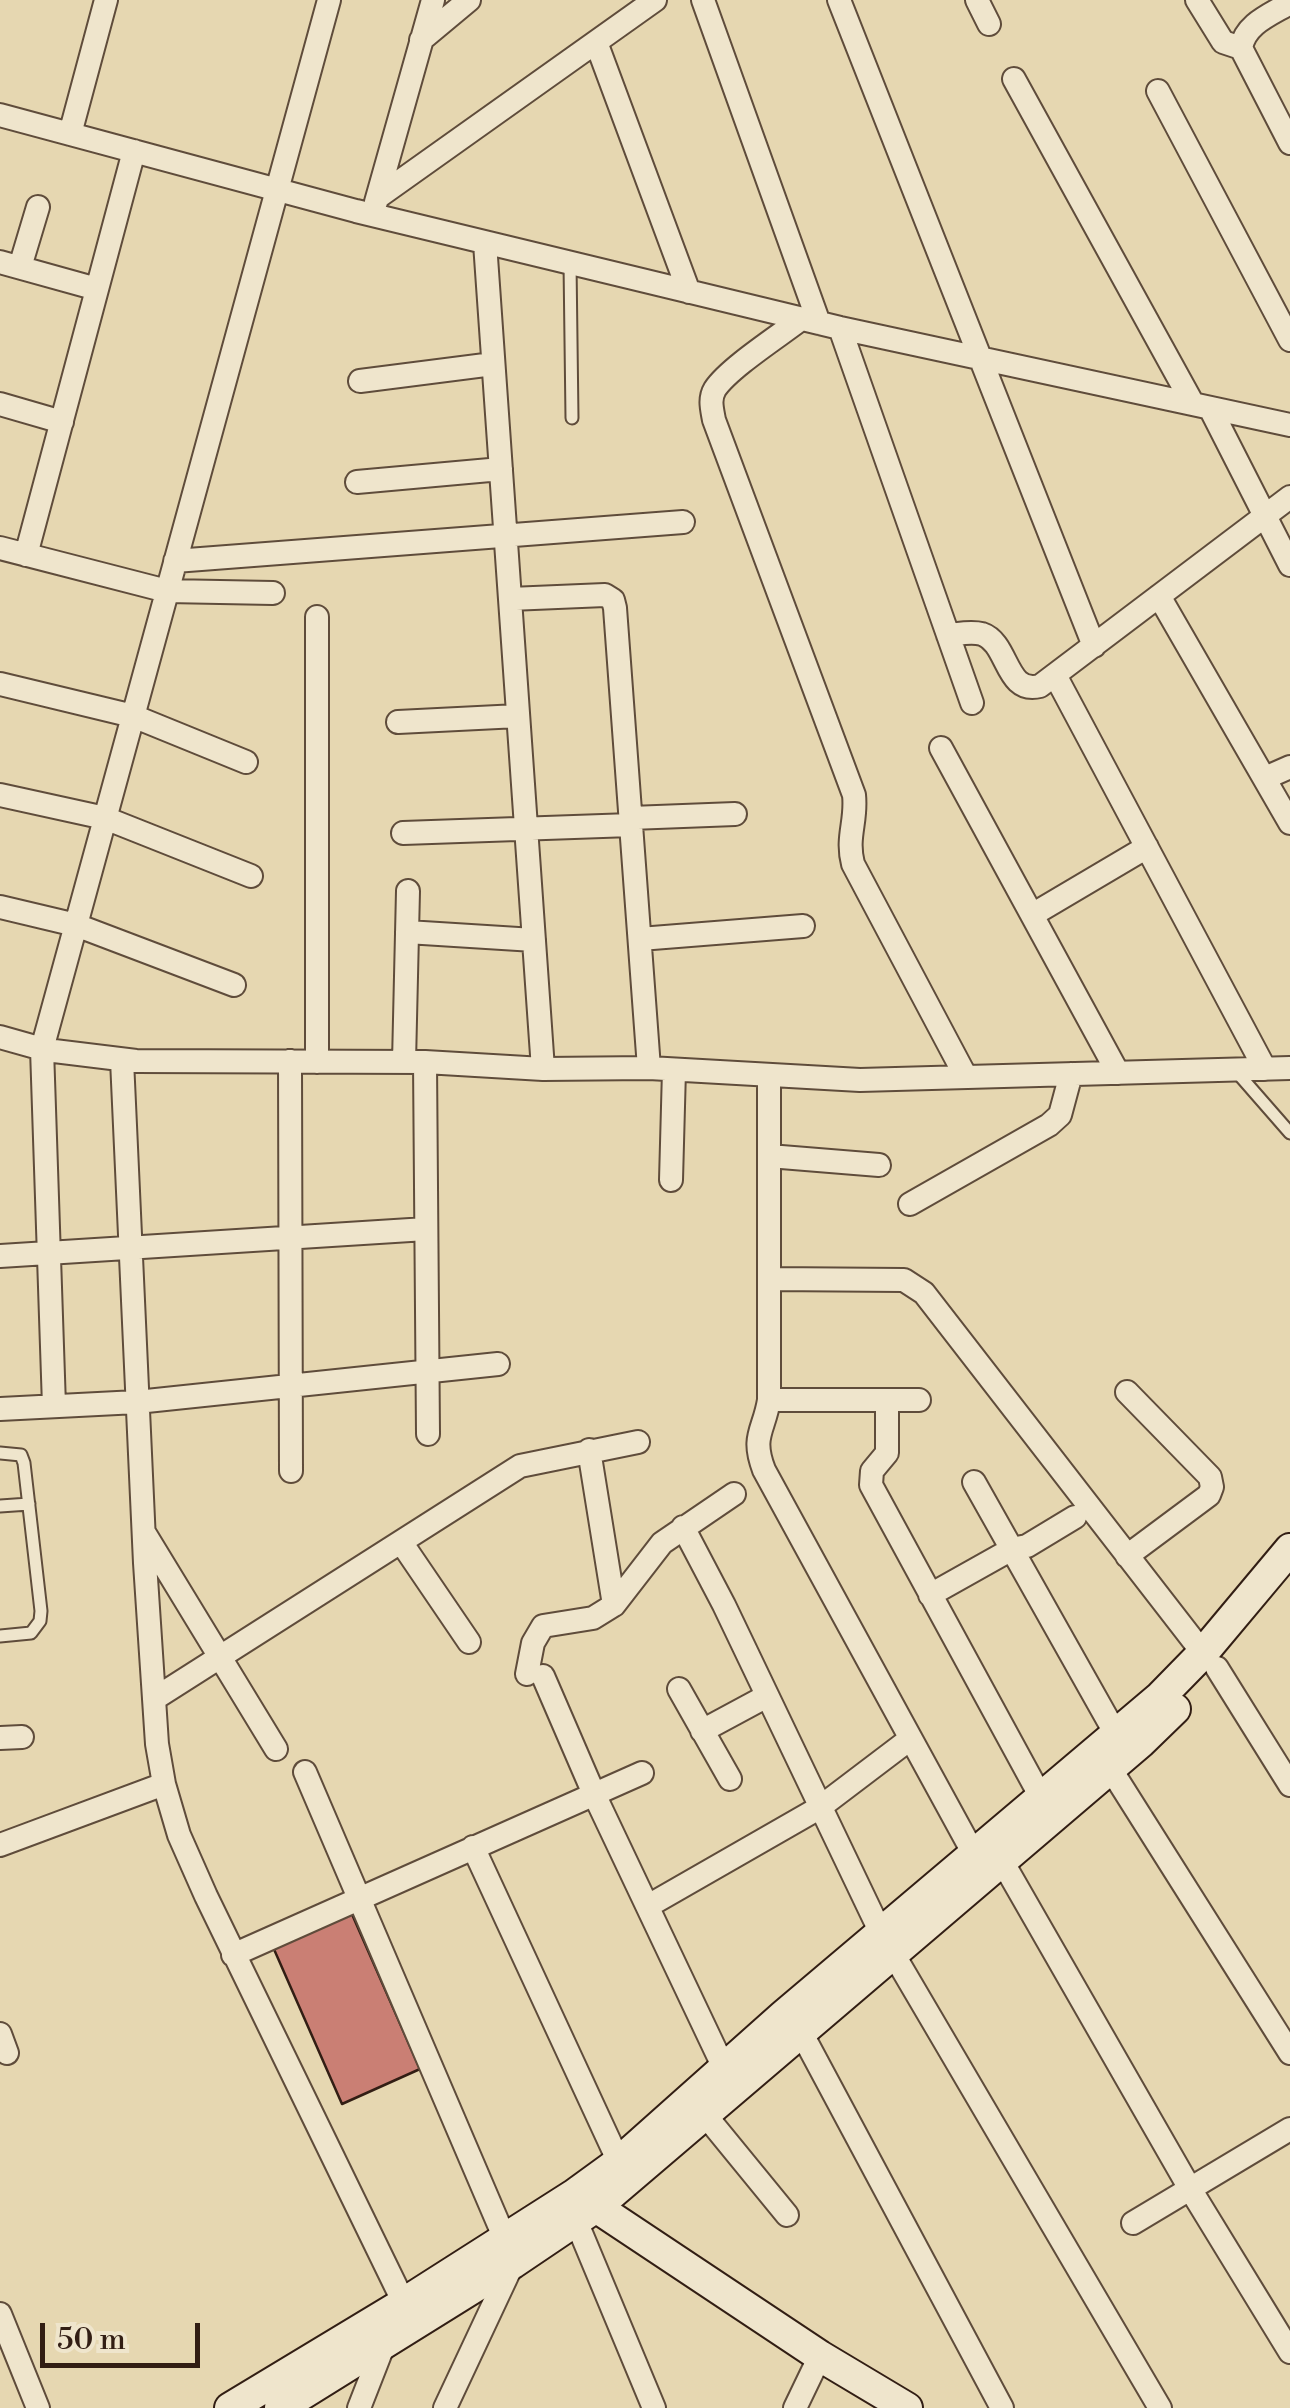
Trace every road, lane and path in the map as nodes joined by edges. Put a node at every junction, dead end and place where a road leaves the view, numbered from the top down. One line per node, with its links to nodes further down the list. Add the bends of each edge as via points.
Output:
1 (106, 0): 18 (street)
2 (329, 0): 21 (street)
3 (432, 0): 12 (street)
4 (469, 0): 12 (street)
5 (655, 0): 13 (street)
6 (702, 0): 29 (street)
7 (839, 0): 31 (street)
8 (977, 0): 11 (street)
9 (1197, 0): 14 (street, via 1223,42)
10 (1290, 2): 14 (street, via 1252,26)
11 (989, 24)
12 (422, 40): 22 (street)
13 (596, 42): 22 (street); 28 (street)
14 (1241, 48): 19 (street)
15 (1014, 78): 35 (street)
16 (1158, 91): 30 (street)
17 (0, 115): 18 (street)
18 (70, 134): 20 (street)
19 (1290, 142)
20 (134, 151): 21 (street); 27 (street)
21 (276, 190): 22 (street); 47 (street)
22 (375, 206): 24 (street)
23 (38, 207): 26 (street)
24 (485, 242): 25 (street); 32 (street)
25 (570, 263): 28 (street); 36 (lane)
26 (10, 264): 27 (street)
27 (98, 289): 37 (street)
28 (689, 292): 29 (street)
29 (820, 324): 31 (street); 54 (street); 99 (street, via 727,376 711,405 854,795 848,847 853,864)
30 (1290, 340)
31 (980, 358): 35 (street); 55 (street)
32 (493, 364): 33 (street); 39 (street)
33 (360, 381)
34 (0, 404): 37 (street)
35 (1202, 406): 38 (street); 42 (street)
36 (572, 418)
37 (62, 422): 46 (street)
38 (1290, 425)
39 (501, 469): 40 (street); 44 (street)
40 (357, 482)
41 (1290, 497): 42 (street)
42 (1264, 516): 48 (street); 51 (street)
43 (683, 522): 44 (street)
44 (505, 536): 47 (street); 52 (street)
45 (0, 548): 46 (street)
46 (26, 555): 49 (street)
47 (175, 561): 49 (street)
48 (1290, 565)
49 (167, 591): 50 (street); 59 (street)
50 (274, 593)
51 (1159, 596): 55 (street); 65 (street)
52 (510, 599): 60 (street); 69 (street, via 613,600)
53 (318, 617): 88 (street)
54 (948, 635): 56 (street, via 984,634 1017,682 1031,688); 58 (street)
55 (1094, 646): 56 (street)
56 (1055, 675): 73 (street)
57 (0, 684): 59 (street)
58 (972, 704)
59 (133, 716): 63 (street); 68 (street)
60 (518, 716): 61 (street); 71 (street)
61 (398, 722)
62 (941, 748): 77 (street)
63 (246, 762)
64 (1290, 768): 65 (street)
65 (1265, 778): 70 (street)
66 (0, 795): 68 (street)
67 (735, 814): 69 (street)
68 (105, 818): 74 (street); 78 (street)
69 (631, 821): 71 (street); 81 (street)
70 (1290, 823)
71 (526, 830): 72 (street); 82 (street)
72 (403, 833)
73 (1147, 847): 77 (street); 93 (street)
74 (251, 876)
75 (408, 890): 80 (street)
76 (0, 907): 78 (street)
77 (1032, 916): 96 (street)
78 (76, 925): 83 (street); 85 (street)
79 (803, 926): 81 (street)
80 (407, 932): 82 (street); 89 (street)
81 (640, 939): 91 (street)
82 (534, 940): 90 (street)
83 (234, 985)
84 (0, 1037): 85 (street)
85 (42, 1049): 86 (street); 108 (street)
86 (122, 1060): 87 (street); 107 (street)
87 (290, 1062): 88 (street); 106 (street)
88 (318, 1062): 89 (street)
89 (415, 1062): 90 (street); 105 (street)
90 (543, 1068): 91 (street)
91 (650, 1068): 94 (street)
92 (1290, 1068): 93 (street)
93 (1265, 1069): 95 (street)
94 (674, 1070): 98 (street); 103 (street)
95 (1235, 1070): 96 (street); 100 (lane)
96 (1118, 1073): 97 (street)
97 (1071, 1074): 99 (street); 104 (street, via 1060,1115 1049,1125)
98 (770, 1075): 99 (street); 101 (street)
99 (966, 1077)
100 (1290, 1133)
101 (769, 1156): 102 (street); 110 (street)
102 (879, 1165)
103 (671, 1180)
104 (910, 1204)
105 (426, 1229): 106 (street); 112 (street)
106 (290, 1236): 107 (street); 113 (street)
107 (131, 1245): 108 (street); 118 (street)
108 (48, 1252): 109 (street); 119 (street)
109 (0, 1256)
110 (770, 1279): 115 (street); 136 (street, via 904,1280 924,1293)
111 (498, 1364): 112 (street)
112 (428, 1372): 113 (street); 121 (street)
113 (290, 1386): 118 (street); 125 (street)
114 (1126, 1392): 136 (street, via 1210,1477 1212,1487)
115 (769, 1400): 116 (street); 149 (street, via 756,1437 764,1470)
116 (887, 1400): 117 (street); 138 (street, via 887,1453 872,1471 871,1484)
117 (919, 1400)
118 (138, 1402): 119 (street); 132 (street)
119 (54, 1406): 120 (street)
120 (0, 1409)
121 (428, 1434)
122 (638, 1442): 123 (street)
123 (589, 1450): 133 (street, via 520,1466); 139 (street)
124 (0, 1453): 128 (lane, via 21,1455)
125 (291, 1470)
126 (974, 1482): 134 (street)
127 (734, 1494): 131 (street)
128 (29, 1504): 129 (lane); 140 (lane, via 40,1621 30,1633)
129 (0, 1506)
130 (1075, 1516): 134 (street, via 1027,1546)
131 (683, 1527): 139 (street, via 662,1543); 145 (street)
132 (144, 1532): 142 (street); 146 (street)
133 (401, 1542): 141 (street); 142 (street)
134 (1012, 1548): 138 (street); 148 (street)
135 (1290, 1549): 143 (main road)
136 (1128, 1556): 143 (street)
137 (1290, 1580): 143 (main road)
138 (930, 1595): 158 (street)
139 (614, 1606): 157 (street, via 592,1618 543,1626 534,1643 535,1675)
140 (0, 1636)
141 (469, 1642)
142 (220, 1657): 146 (street); 150 (street)
143 (1210, 1660): 148 (main road); 151 (main road); 156 (street)
144 (679, 1689): 147 (street)
145 (767, 1696): 147 (street); 159 (street)
146 (154, 1699): 155 (street)
147 (702, 1731): 154 (street)
148 (1117, 1736): 158 (main road)
149 (910, 1739): 159 (street); 162 (street)
150 (276, 1749)
151 (1110, 1768): 162 (main road); 168 (street)
152 (305, 1772): 163 (street)
153 (642, 1773): 157 (street)
154 (730, 1779)
155 (164, 1784): 160 (street); 166 (street, via 179,1835)
156 (1290, 1784)
157 (594, 1794): 161 (street); 164 (street)
158 (1042, 1799): 162 (main road)
159 (819, 1808): 164 (street); 165 (street)
160 (0, 1845)
161 (473, 1847): 163 (street); 172 (street)
162 (987, 1864): 165 (main road); 173 (street)
163 (360, 1896): 166 (street); 177 (street)
164 (648, 1906): 169 (street)
165 (888, 1944): 167 (main road); 169 (main road); 192 (street)
166 (233, 1955): 178 (street)
167 (802, 2034): 170 (main road); 191 (street)
168 (1290, 2052)
169 (724, 2068): 172 (main road)
170 (706, 2116): 174 (main road); 175 (street)
171 (1290, 2128): 173 (street)
172 (619, 2162): 174 (main road)
173 (1189, 2186): 176 (street); 181 (street)
174 (585, 2206): 177 (main road); 182 (main road); 188 (street)
175 (787, 2215)
176 (1133, 2223)
177 (509, 2251): 178 (main road); 180 (main road); 187 (street)
178 (404, 2303): 184 (main road)
179 (0, 2314): 183 (street)
180 (384, 2344): 185 (main road); 186 (street)
181 (1290, 2352)
182 (820, 2356): 189 (street); 190 (main road)
183 (38, 2408)
184 (230, 2408)
185 (280, 2408)
186 (359, 2408)
187 (445, 2408)
188 (654, 2408)
189 (795, 2408)
190 (907, 2408)
191 (1002, 2408)
192 (1160, 2408)

